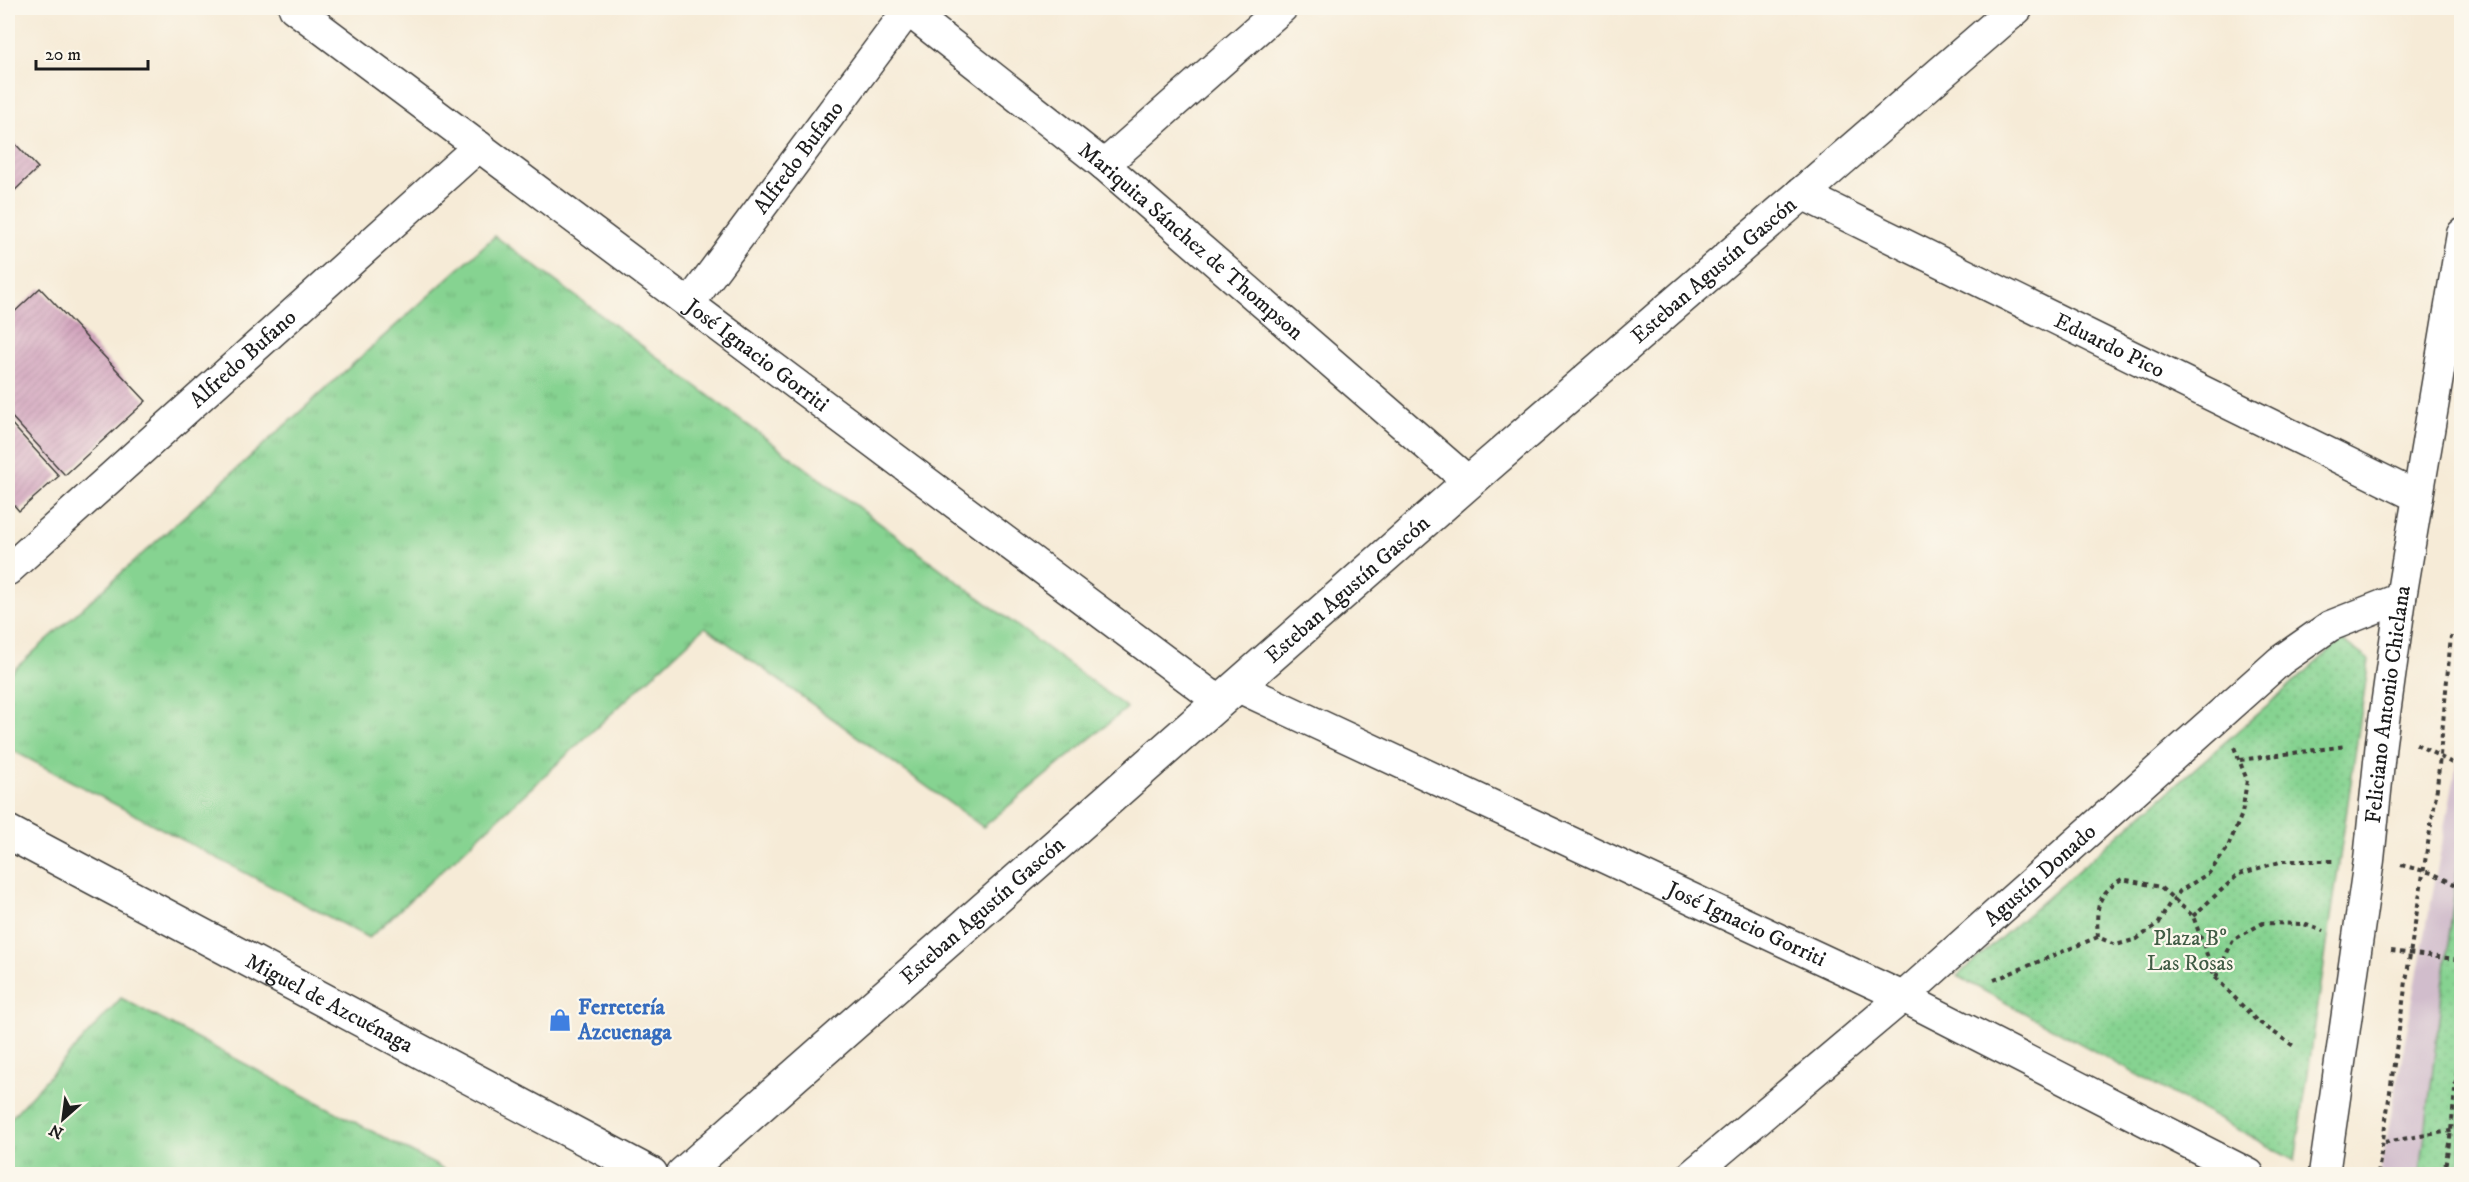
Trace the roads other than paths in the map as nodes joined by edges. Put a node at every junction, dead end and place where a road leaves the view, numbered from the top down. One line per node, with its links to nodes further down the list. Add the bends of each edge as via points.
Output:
1 (294, 8): 5 (street, José Ignacio Gorriti)
2 (1282, 8): 6 (street)
3 (2016, 8): 7 (street, Esteban Agustín Gascón)
4 (907, 9): 6 (street, Mariquita Sánchez de Thompson); 9 (street, Alfredo Bufano)
5 (478, 146): 9 (street, José Ignacio Gorriti); 12 (street, Alfredo Bufano)
6 (1104, 165): 10 (street, Mariquita Sánchez de Thompson)
7 (1800, 193): 10 (street, Esteban Agustín Gascón); 11 (street, Eduardo Pico)
8 (2462, 234): 11 (street, Feliciano Antonio Chiclana)
9 (689, 304): 14 (street, José Ignacio Gorriti)
10 (1469, 482): 14 (street, Esteban Agustín Gascón)
11 (2418, 497): 13 (street, Feliciano Antonio Chiclana)
12 (8, 570)
13 (2401, 598): 16 (street, Agustín Donado, via 2330,626 2280,661); 21 (street, Feliciano Antonio Chiclana)
14 (1229, 694): 16 (street, José Ignacio Gorriti); 18 (street, Esteban Agustín Gascón)
15 (8, 832): 17 (street, Miguel de Azcuénaga)
16 (1903, 997): 19 (street, Agustín Donado); 20 (street, José Ignacio Gorriti)
17 (651, 1174)
18 (683, 1174)
19 (1693, 1174)
20 (2249, 1174)
21 (2324, 1174)

